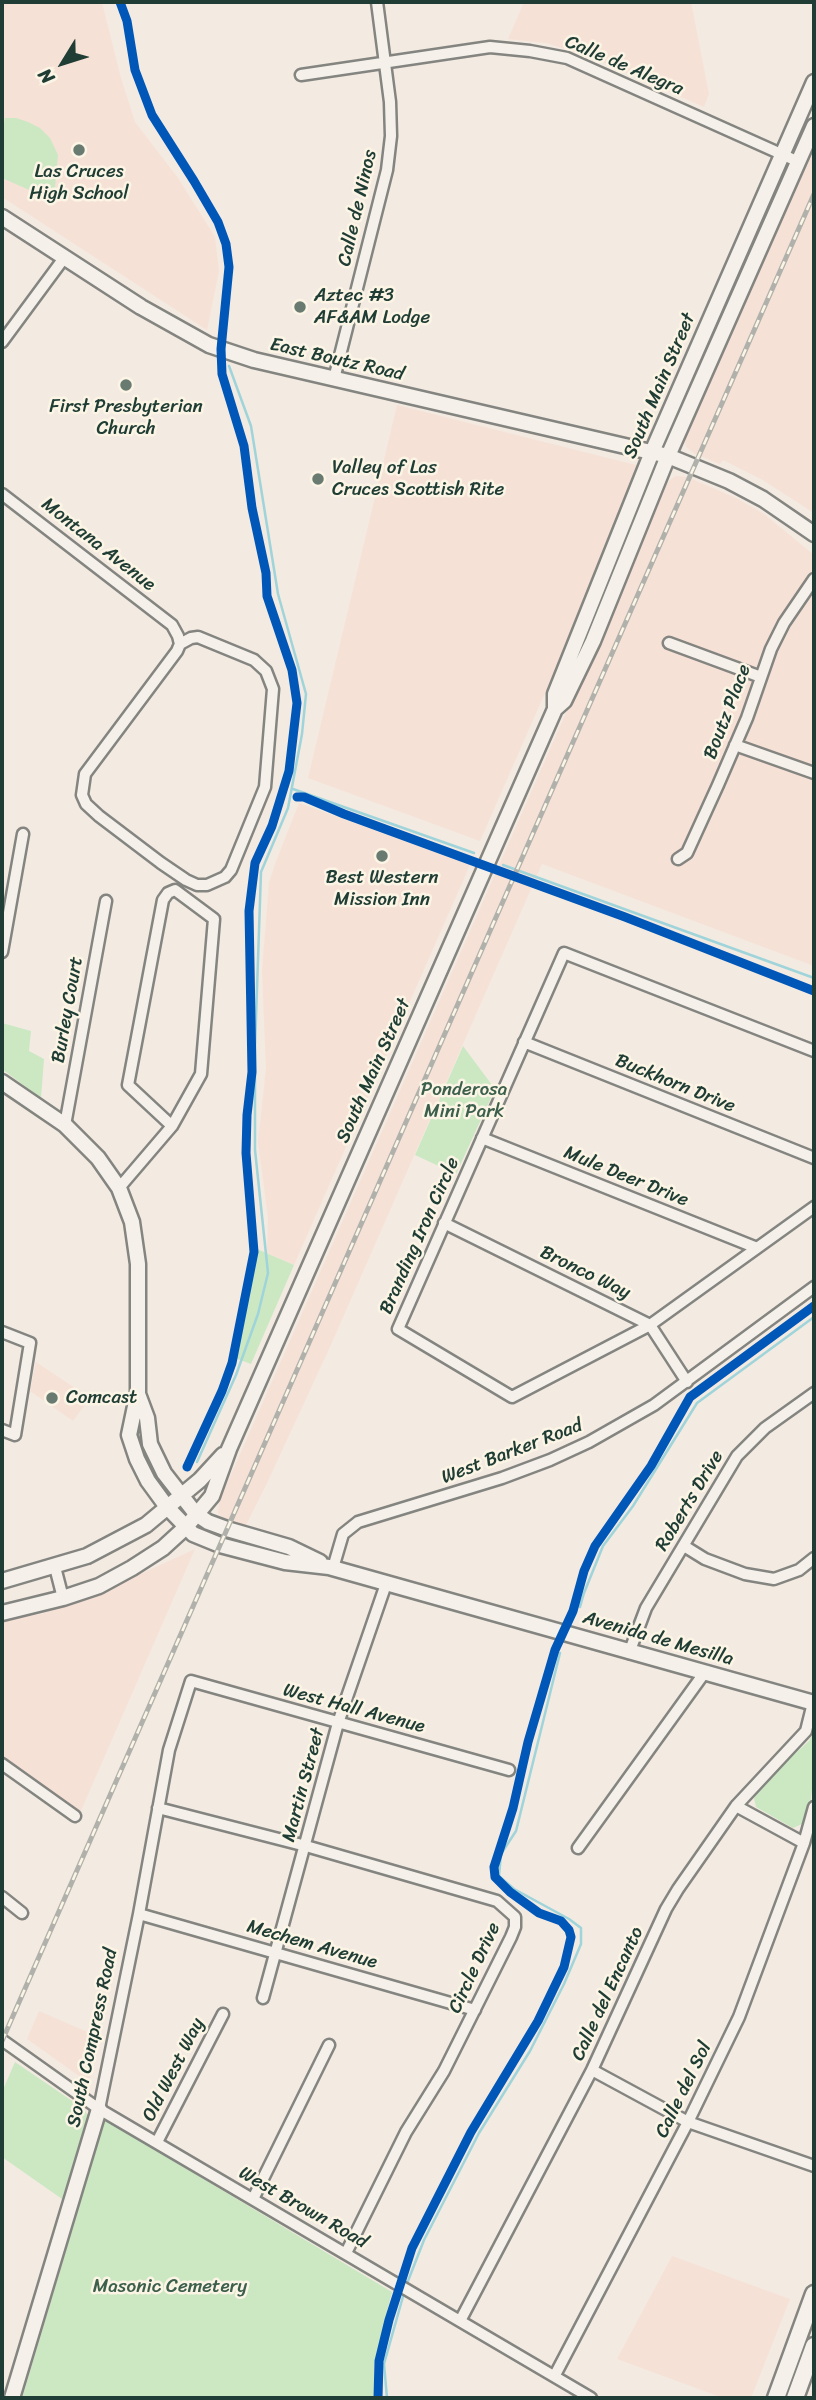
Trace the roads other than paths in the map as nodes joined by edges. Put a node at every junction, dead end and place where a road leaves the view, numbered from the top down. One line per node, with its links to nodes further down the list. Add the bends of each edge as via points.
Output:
1 (377, 2): 2 (street, Calle de Ninos)
2 (384, 62): 3 (street, Calle de Alegra); 6 (street, Calle de Alegra, via 490,47 567,58); 11 (street, Calle de Ninos, via 391,136 387,170)
3 (301, 75)
4 (814, 82): 6 (main road, South Main Street)
5 (814, 126): 7 (main road, South Main Street)
6 (783, 155): 7 (street, Calle de Alegra); 12 (main road, South Main Street)
7 (799, 162): 13 (main road, South Main Street)
8 (2, 217): 9 (main road, East Boutz Road)
9 (64, 258): 10 (street); 11 (main road, East Boutz Road, via 209,345)
10 (2, 341)
11 (334, 379): 12 (main road, East Boutz Road)
12 (652, 452): 13 (main road, East Boutz Road); 20 (main road, South Main Street, via 555,694)
13 (668, 456): 15 (main road, East Boutz Road, via 720,476); 20 (main road, South Main Street, via 593,641 564,701)
14 (2, 494): 18 (street, Montana Avenue, via 172,625)
15 (814, 534)
16 (814, 579): 19 (street, Boutz Place, via 784,624)
17 (669, 643): 19 (street)
18 (180, 644): 18 (street, via 85,774 82,795 99,816 161,863 186,880 207,886 231,870 265,787 273,689 266,671 254,660 198,637)
19 (761, 677): 21 (street, Boutz Place)
20 (555, 709): 46 (main road, South Main Street)
21 (735, 745): 22 (street); 24 (street, Boutz Place, via 687,853)
22 (814, 773)
23 (23, 834): 26 (street)
24 (678, 859)
25 (106, 901): 30 (street, Burley Court)
26 (2, 952)
27 (524, 1042): 28 (street, Branding Iron Circle, via 564,953); 32 (street, Branding Iron Circle); 33 (street, Buckhorn Drive)
28 (814, 1051)
29 (2, 1082): 30 (main road)
30 (65, 1125): 34 (main road, via 98,1158)
31 (172, 1126): 31 (street, via 128,1086 163,900 175,890 214,919 201,1074); 34 (street)
32 (482, 1138): 37 (street, Branding Iron Circle); 38 (street, Mule Deer Drive)
33 (814, 1158)
34 (118, 1188): 43 (main road, via 132,1222 138,1264)
35 (811, 1210): 36 (street); 38 (street, Branding Iron Circle)
36 (814, 1222)
37 (444, 1223): 40 (street, Bronco Way); 40 (street, Branding Iron Circle, via 398,1329 512,1398)
38 (757, 1248): 40 (street, Branding Iron Circle)
39 (814, 1287): 42 (street, West Barker Road)
40 (650, 1325): 42 (street)
41 (2, 1332): 45 (street, via 30,1343 15,1435)
42 (687, 1382): 54 (street, West Barker Road, via 621,1425 550,1460 358,1521 343,1534)
43 (138, 1392): 47 (main road, Avenida de Mesilla, via 150,1444); 48 (main road, Avenida de Mesilla, via 130,1434 148,1481)
44 (814, 1393): 51 (street, Roberts Drive, via 765,1428 737,1456)
45 (2, 1430)
46 (229, 1449): 47 (main road, South Main Street); 49 (main road, South Main Street, via 212,1496)
47 (180, 1496): 48 (main road, South Main Street); 49 (main road, Avenida de Mesilla)
48 (167, 1507): 50 (main road, Avenida de Mesilla); 53 (main road, South Main Street, via 117,1541)
49 (196, 1514): 50 (main road, South Main Street); 54 (main road, Avenida de Mesilla, via 227,1529 289,1547)
50 (186, 1527): 54 (main road, Avenida de Mesilla, via 220,1545); 57 (main road, South Main Street, via 132,1568)
51 (684, 1546): 52 (street, via 745,1574 774,1579 799,1570); 59 (street, Roberts Drive, via 646,1608)
52 (814, 1558)
53 (55, 1567): 55 (main road, South Main Street); 57 (street)
54 (331, 1568): 56 (main road, Avenida de Mesilla)
55 (2, 1581)
56 (386, 1584): 59 (main road, Avenida de Mesilla); 63 (street, Martin Street)
57 (63, 1598): 58 (main road, South Main Street)
58 (2, 1613)
59 (629, 1653): 60 (main road, Avenida de Mesilla)
60 (705, 1672): 62 (main road, Avenida de Mesilla); 72 (street)
61 (191, 1681): 63 (street, West Hall Avenue); 68 (street, South Compress Road, via 169,1750)
62 (814, 1703): 66 (street, Calle del Encanto, via 806,1731)
63 (338, 1723): 65 (street, West Hall Avenue); 71 (street, Martin Street)
64 (2, 1764): 69 (street)
65 (509, 1770)
66 (736, 1806): 70 (street); 82 (street, Calle del Encanto, via 666,1909)
67 (814, 1807): 70 (street, Calle del Sol)
68 (158, 1808): 71 (street, Circle Drive); 75 (street, South Compress Road)
69 (75, 1816)
70 (804, 1843): 84 (street, Calle del Sol, via 739,2017)
71 (306, 1846): 76 (street, Martin Street); 78 (street, Circle Drive, via 497,1901 510,1911 516,1917 515,1927)
72 (578, 1848)
73 (2, 1897): 74 (street)
74 (23, 1913)
75 (139, 1914): 76 (street, Mechem Avenue); 83 (street, South Compress Road)
76 (274, 1952): 77 (street, Martin Street); 78 (street, Mechem Avenue)
77 (263, 1998)
78 (475, 2010): 88 (street, Circle Drive, via 405,2132)
79 (223, 2014): 85 (street, Old West Way)
80 (2, 2040): 83 (street, West Brown Road)
81 (329, 2045): 87 (street)
82 (592, 2070): 84 (street); 90 (street, Calle del Encanto)
83 (99, 2109): 85 (street, West Brown Road); 93 (main road, South Compress Road)
84 (688, 2122): 86 (street); 92 (street, Calle del Sol)
85 (157, 2142): 87 (street, West Brown Road)
86 (814, 2166)
87 (253, 2199): 88 (street, West Brown Road)
88 (346, 2253): 90 (street, West Brown Road)
89 (814, 2294): 95 (main road)
90 (460, 2321): 92 (street, West Brown Road)
91 (814, 2346): 96 (main road)
92 (555, 2375): 94 (street, West Brown Road)
93 (12, 2398)
94 (592, 2398)
95 (776, 2398)
96 (795, 2398)

